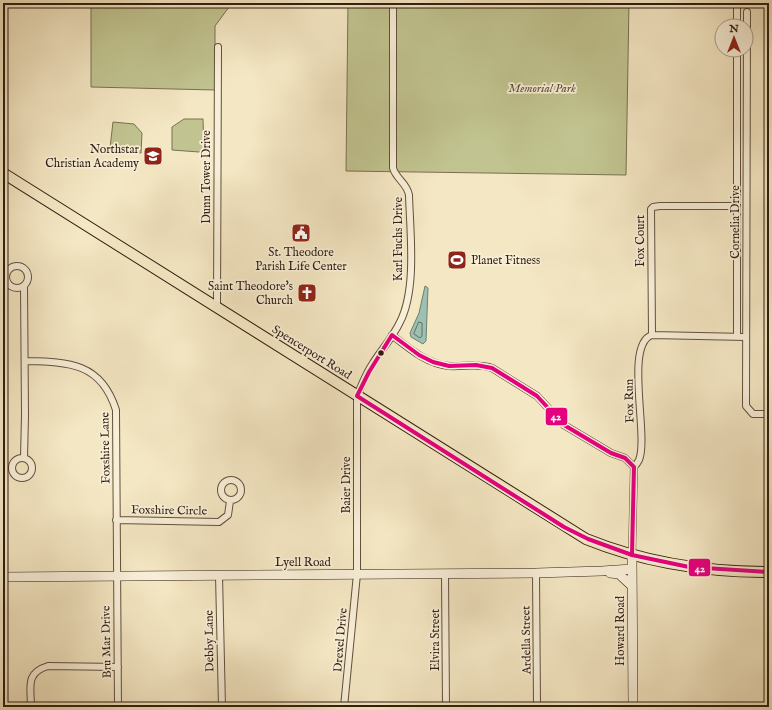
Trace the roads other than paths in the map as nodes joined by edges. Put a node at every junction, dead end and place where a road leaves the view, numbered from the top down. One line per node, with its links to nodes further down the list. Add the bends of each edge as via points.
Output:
1 (393, 3): 11 (street, Karl Fuchs Drive, via 393,168 395,175 407,186 410,195 410,271 405,310)
2 (737, 3): 4 (street)
3 (747, 12): 14 (street, Cornelia Drive)
4 (737, 18)
5 (218, 47): 10 (street, Dunn Tower Drive)
6 (737, 58): 8 (street)
7 (3, 173): 10 (main road, Spencerport Road)
8 (737, 206): 12 (street, Fox Court, via 660,206 651,209); 13 (street)
9 (24, 286): 15 (street)
10 (217, 308): 16 (main road, Spencerport Road)
11 (392, 335): 16 (street, Karl Fuchs Drive, via 364,377); 19 (street, via 429,362 448,366 492,368 537,396 564,425 611,453 625,458)
12 (652, 336): 13 (street); 19 (street, Fox Run, via 647,337 640,346 641,454)
13 (737, 336): 14 (street)
14 (746, 337): 17 (street, Cornelia Drive, via 746,406 753,414)
15 (25, 361): 18 (street); 21 (street, Foxshire Lane, via 73,364 91,374 108,390 117,420)
16 (357, 396): 22 (main road, Spencerport Road, via 564,527 586,539); 28 (street, Baier Drive)
17 (769, 414)
18 (24, 458)
19 (634, 467): 22 (street, Fox Run)
20 (230, 500): 21 (street, Foxshire Circle, via 228,515 219,522)
21 (116, 520): 30 (street, Foxshire Lane)
22 (632, 555): 23 (street, Howard Road); 25 (main road, Spencerport Road, via 674,566)
23 (632, 569): 24 (street, Lyell Road); 32 (street, Howard Road)
24 (602, 571): 27 (street, Lyell Road); 32 (street, Lyell Road, via 619,574)
25 (769, 572)
26 (445, 573): 27 (street, Lyell Road); 28 (street, Lyell Road); 38 (street, Elvira Street)
27 (536, 573): 39 (street, Ardella Street)
28 (357, 574): 29 (street, Lyell Road); 37 (street, Drexel Drive)
29 (219, 575): 30 (street, Lyell Road); 36 (street, Debby Lane)
30 (116, 576): 31 (street, Lyell Road); 33 (street, Bru Mar Drive)
31 (3, 577)
32 (632, 586): 40 (street, Howard Road)
33 (118, 667): 34 (street, via 48,666 37,669 30,678); 35 (street, Bru Mar Drive)
34 (31, 707)
35 (118, 707)
36 (222, 707)
37 (344, 707)
38 (446, 707)
39 (537, 707)
40 (633, 707)

